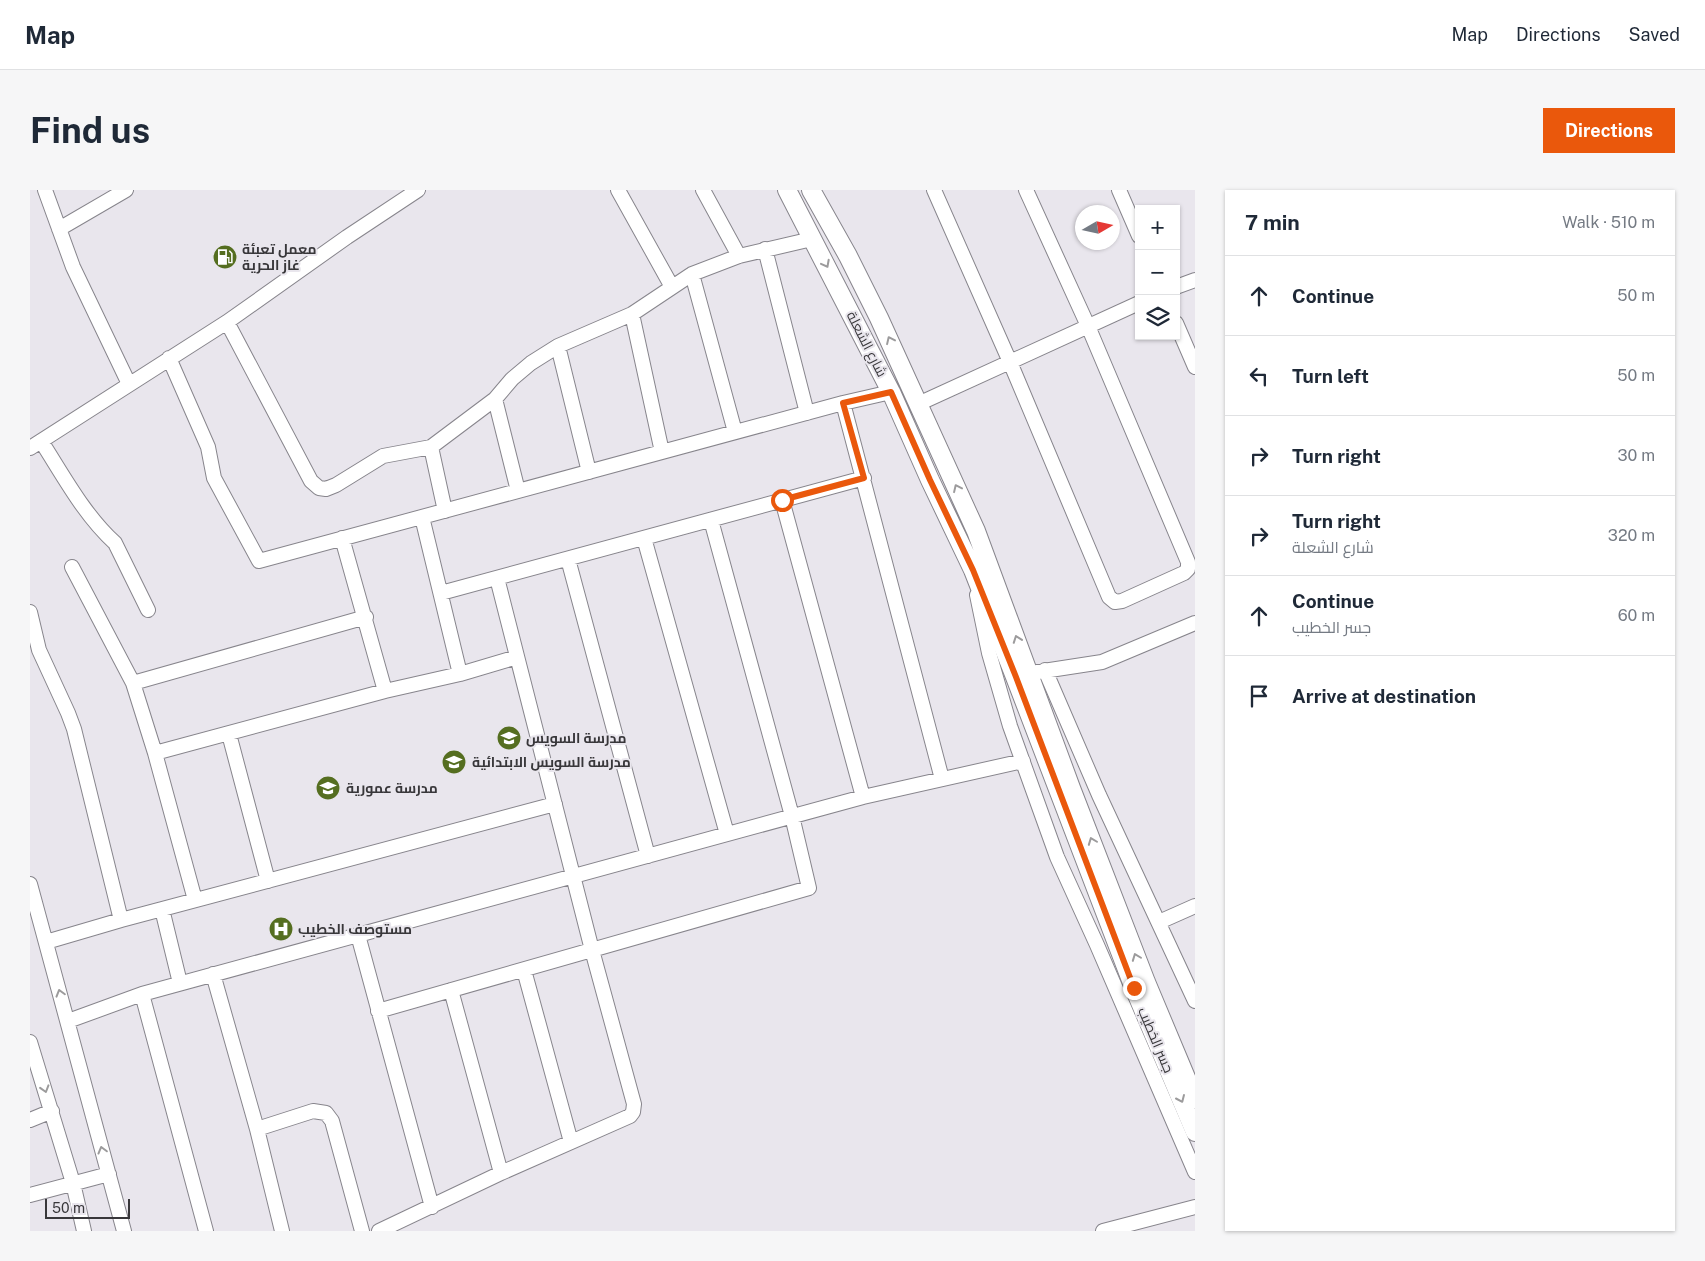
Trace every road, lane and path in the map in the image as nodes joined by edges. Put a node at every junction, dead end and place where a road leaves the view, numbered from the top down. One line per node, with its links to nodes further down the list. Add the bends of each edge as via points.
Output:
1 (45, 190): 12 (street)
2 (418, 190): 22 (street)
3 (618, 190): 19 (street)
4 (703, 190): 15 (street)
5 (787, 190): 13 (main road, شارع الشعلة)
6 (811, 190): 33 (main road, شارع الشعلة, one-way to 6, via 864,287)
7 (934, 190): 27 (street)
8 (1026, 190): 23 (street)
9 (1119, 190): 11 (street)
10 (117, 192): 12 (street)
11 (1135, 227)
12 (60, 229): 29 (street, via 72,267)
13 (812, 239): 14 (street); 30 (main road, شارع الشعلة, one-way to 30)
14 (765, 249): 15 (street); 34 (street)
15 (739, 256): 16 (street)
16 (692, 274): 19 (street); 35 (street)
17 (1195, 280): 18 (street)
18 (1180, 286)
19 (672, 287): 21 (street)
20 (1135, 306): 23 (street)
21 (632, 314): 25 (street); 38 (street)
22 (227, 322): 26 (street); 37 (street, via 311,481 319,488 336,485 383,456)
23 (1088, 326): 27 (street); 27 (street, via 1188,562 1184,573 1122,601 1115,602 1109,597)
24 (1180, 332): 28 (street)
25 (558, 346): 31 (street, via 531,363); 39 (street)
26 (169, 358): 29 (street); 46 (street, via 208,447 214,478 259,561)
27 (1010, 362): 33 (street)
28 (1195, 367)
29 (129, 384): 36 (street)
30 (891, 392): 32 (street); 50 (main road, شارع الشعلة)
31 (495, 399): 37 (street); 41 (street)
32 (843, 403): 34 (street); 40 (street)
33 (918, 404): 58 (main road, شارع الشعلة, one-way to 33)
34 (807, 413): 35 (street)
35 (735, 432): 38 (street)
36 (35, 444): 53 (street, via 115,543)
37 (431, 447): 43 (street)
38 (662, 452): 39 (street)
39 (589, 472): 41 (street)
40 (864, 478): 42 (street); 65 (street)
41 (518, 491): 43 (street)
42 (782, 500): 45 (street); 66 (street)
43 (445, 511): 44 (street)
44 (422, 517): 46 (street); 52 (street)
45 (711, 520): 47 (street); 68 (street)
46 (342, 538): 55 (street)
47 (644, 538): 48 (street); 69 (street)
48 (568, 559): 51 (street); 70 (street)
49 (72, 567): 60 (street)
50 (973, 570): 64 (street, via 989,653); 74 (main road, شارع الشعلة)
51 (497, 578): 52 (street); 57 (street)
52 (441, 593): 59 (street)
53 (148, 610)
54 (30, 612): 78 (street, via 39,650 72,721)
55 (366, 617): 60 (street); 61 (street)
56 (1195, 623): 58 (street, via 1102,662)
57 (518, 657): 59 (street); 67 (street)
58 (1037, 672): 74 (main road, شارع الشعلة, one-way to 58); 79 (street)
59 (460, 674): 61 (street)
60 (133, 683): 63 (street)
61 (385, 691): 62 (street)
62 (229, 734): 63 (street); 72 (street)
63 (155, 753): 75 (street)
64 (1023, 761): 65 (street); 98 (street, via 1057,858)
65 (942, 779): 66 (street)
66 (863, 797): 68 (street)
67 (555, 804): 71 (street); 72 (street)
68 (792, 816): 69 (street); 82 (street, via 809,888)
69 (727, 834): 70 (street)
70 (648, 856): 71 (street)
71 (573, 876): 80 (street); 82 (street)
72 (268, 881): 75 (street)
73 (30, 884): 81 (street)
74 (1103, 889): 92 (main road, جسر الخطيب, one-way to 74); 96 (main road, جسر الخطيب, one-way to 96, via 1134,988)
75 (194, 900): 77 (street)
76 (1195, 906): 79 (street)
77 (162, 909): 78 (street); 85 (street)
78 (121, 920): 81 (street)
79 (1159, 922): 88 (street)
80 (358, 935): 84 (street); 89 (street)
81 (46, 942): 90 (street, one-way to 81)
82 (592, 950): 83 (street); 97 (street, via 634,1104 630,1116)
83 (524, 970): 86 (street); 97 (street)
84 (212, 974): 85 (street); 95 (street)
85 (180, 983): 87 (street)
86 (451, 990): 89 (street); 99 (street)
87 (142, 994): 90 (street); 107 (street)
88 (1195, 1001)
89 (378, 1010): 103 (street)
90 (68, 1021): 100 (street, one-way to 90)
91 (30, 1042): 93 (street, one-way to 93)
92 (1195, 1099)
93 (52, 1111): 94 (street); 101 (street)
94 (30, 1120)
95 (257, 1129): 108 (street); 109 (street, via 313,1111 326,1113 332,1122)
96 (1195, 1132)
97 (571, 1142): 99 (street)
98 (1195, 1172)
99 (501, 1173): 103 (street)
100 (109, 1174): 101 (street); 106 (street)
101 (73, 1183): 102 (street); 105 (street)
102 (30, 1195)
103 (432, 1206): 110 (street)
104 (1195, 1207): 111 (street)
105 (84, 1231)
106 (124, 1231)
107 (206, 1231)
108 (282, 1231)
109 (362, 1231)
110 (379, 1231)
111 (1102, 1231)

